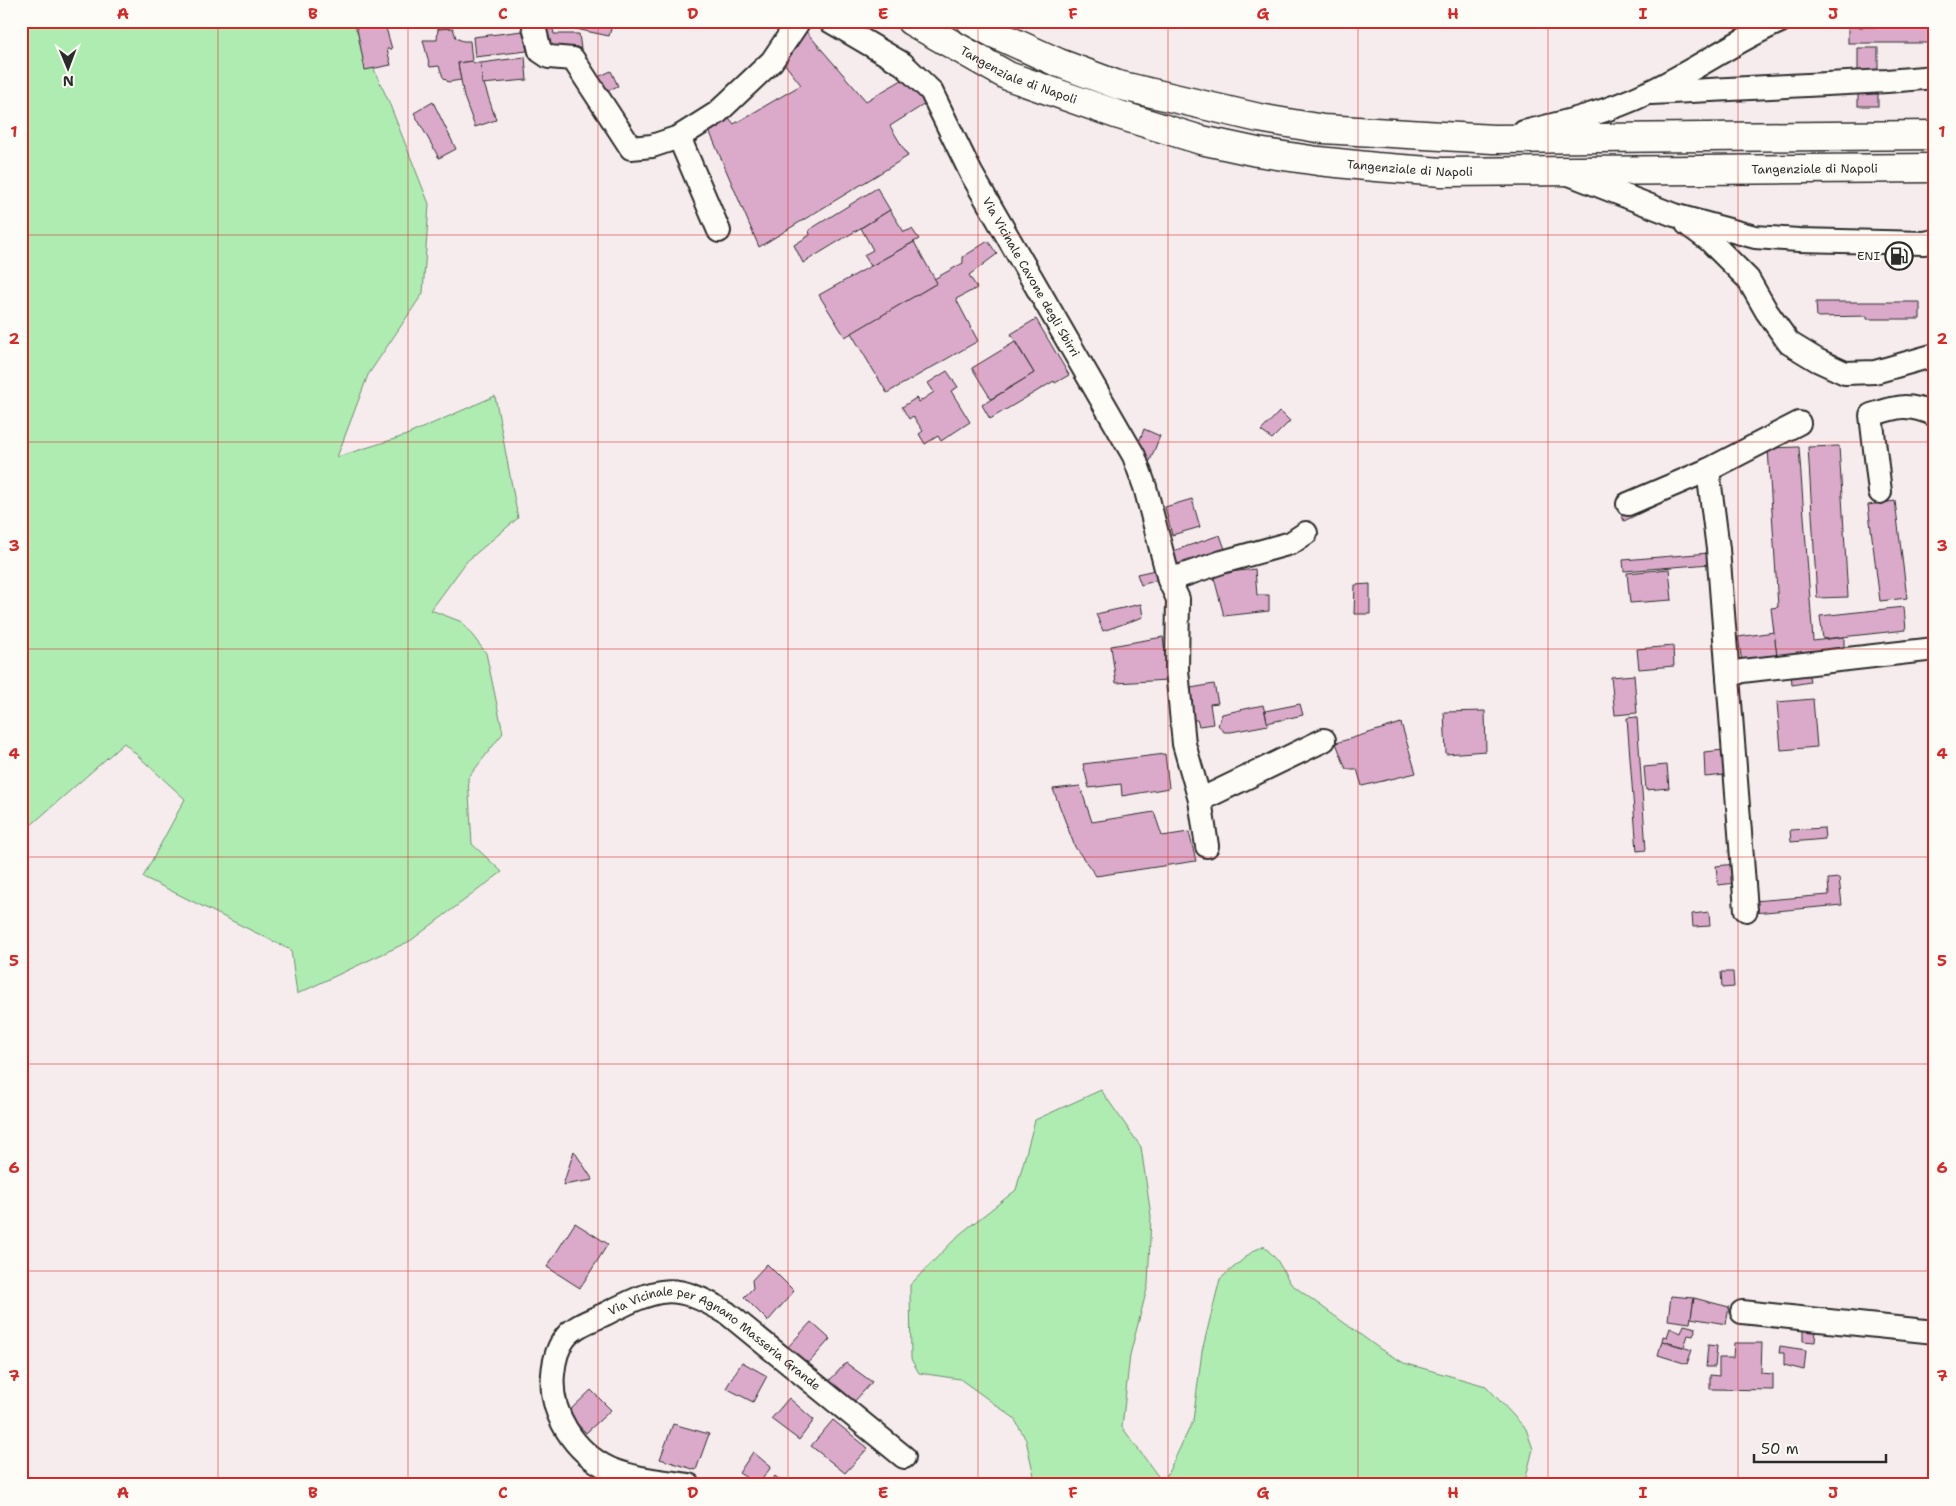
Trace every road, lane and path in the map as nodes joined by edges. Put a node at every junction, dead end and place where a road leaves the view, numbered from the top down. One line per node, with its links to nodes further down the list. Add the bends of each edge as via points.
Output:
1 (799, 21): 10 (street, via 772,61 734,99)
2 (830, 21): 24 (street, Via Vicinale Cavone degli Sbirri, via 903,64 931,91 971,173 1134,456)
3 (911, 21): 13 (highway, Tangenziale di Napoli, via 1008,76 1201,140 1257,152 1376,167 1442,172)
4 (971, 21): 11 (highway, via 1059,63 1118,85 1185,102 1323,129)
5 (1781, 21): 8 (street)
6 (533, 22): 10 (street, via 540,51 549,57 573,59 631,148 652,146)
7 (1935, 77): 8 (street)
8 (1647, 93): 11 (street, via 1587,116)
9 (1935, 135): 11 (highway)
10 (678, 137): 15 (street)
11 (1493, 139)
12 (1935, 168): 13 (highway, Tangenziale di Napoli)
13 (1566, 172): 14 (street)
14 (1674, 215): 16 (street, via 1755,237); 17 (street, via 1716,247 1748,280 1790,343 1817,360 1845,373 1875,372)
15 (719, 232)
16 (1935, 241)
17 (1935, 355)
18 (1935, 414): 21 (street, via 1897,406 1871,415)
19 (1799, 423): 20 (street)
20 (1708, 470): 22 (street); 26 (street)
21 (1880, 492)
22 (1628, 504)
23 (1306, 533): 24 (street, via 1291,543)
24 (1169, 580): 28 (street, Via Vicinale Cavone degli Sbirri, via 1178,599 1177,670 1184,744)
25 (1935, 649): 26 (street, via 1742,671)
26 (1728, 677): 30 (street)
27 (1324, 740): 28 (street)
28 (1200, 800): 29 (street, Via Vicinale Cavone degli Sbirri)
29 (1207, 846)
30 (1746, 910)
31 (1742, 1312): 32 (street)
32 (1935, 1332)
33 (904, 1457): 34 (street, Via Vicinale per Agnano Masseria Grande, via 727,1313 695,1295 664,1291 635,1300 572,1329 564,1339 554,1364 552,1387 559,1416 581,1448 591,1456 630,1475)
34 (688, 1485)

